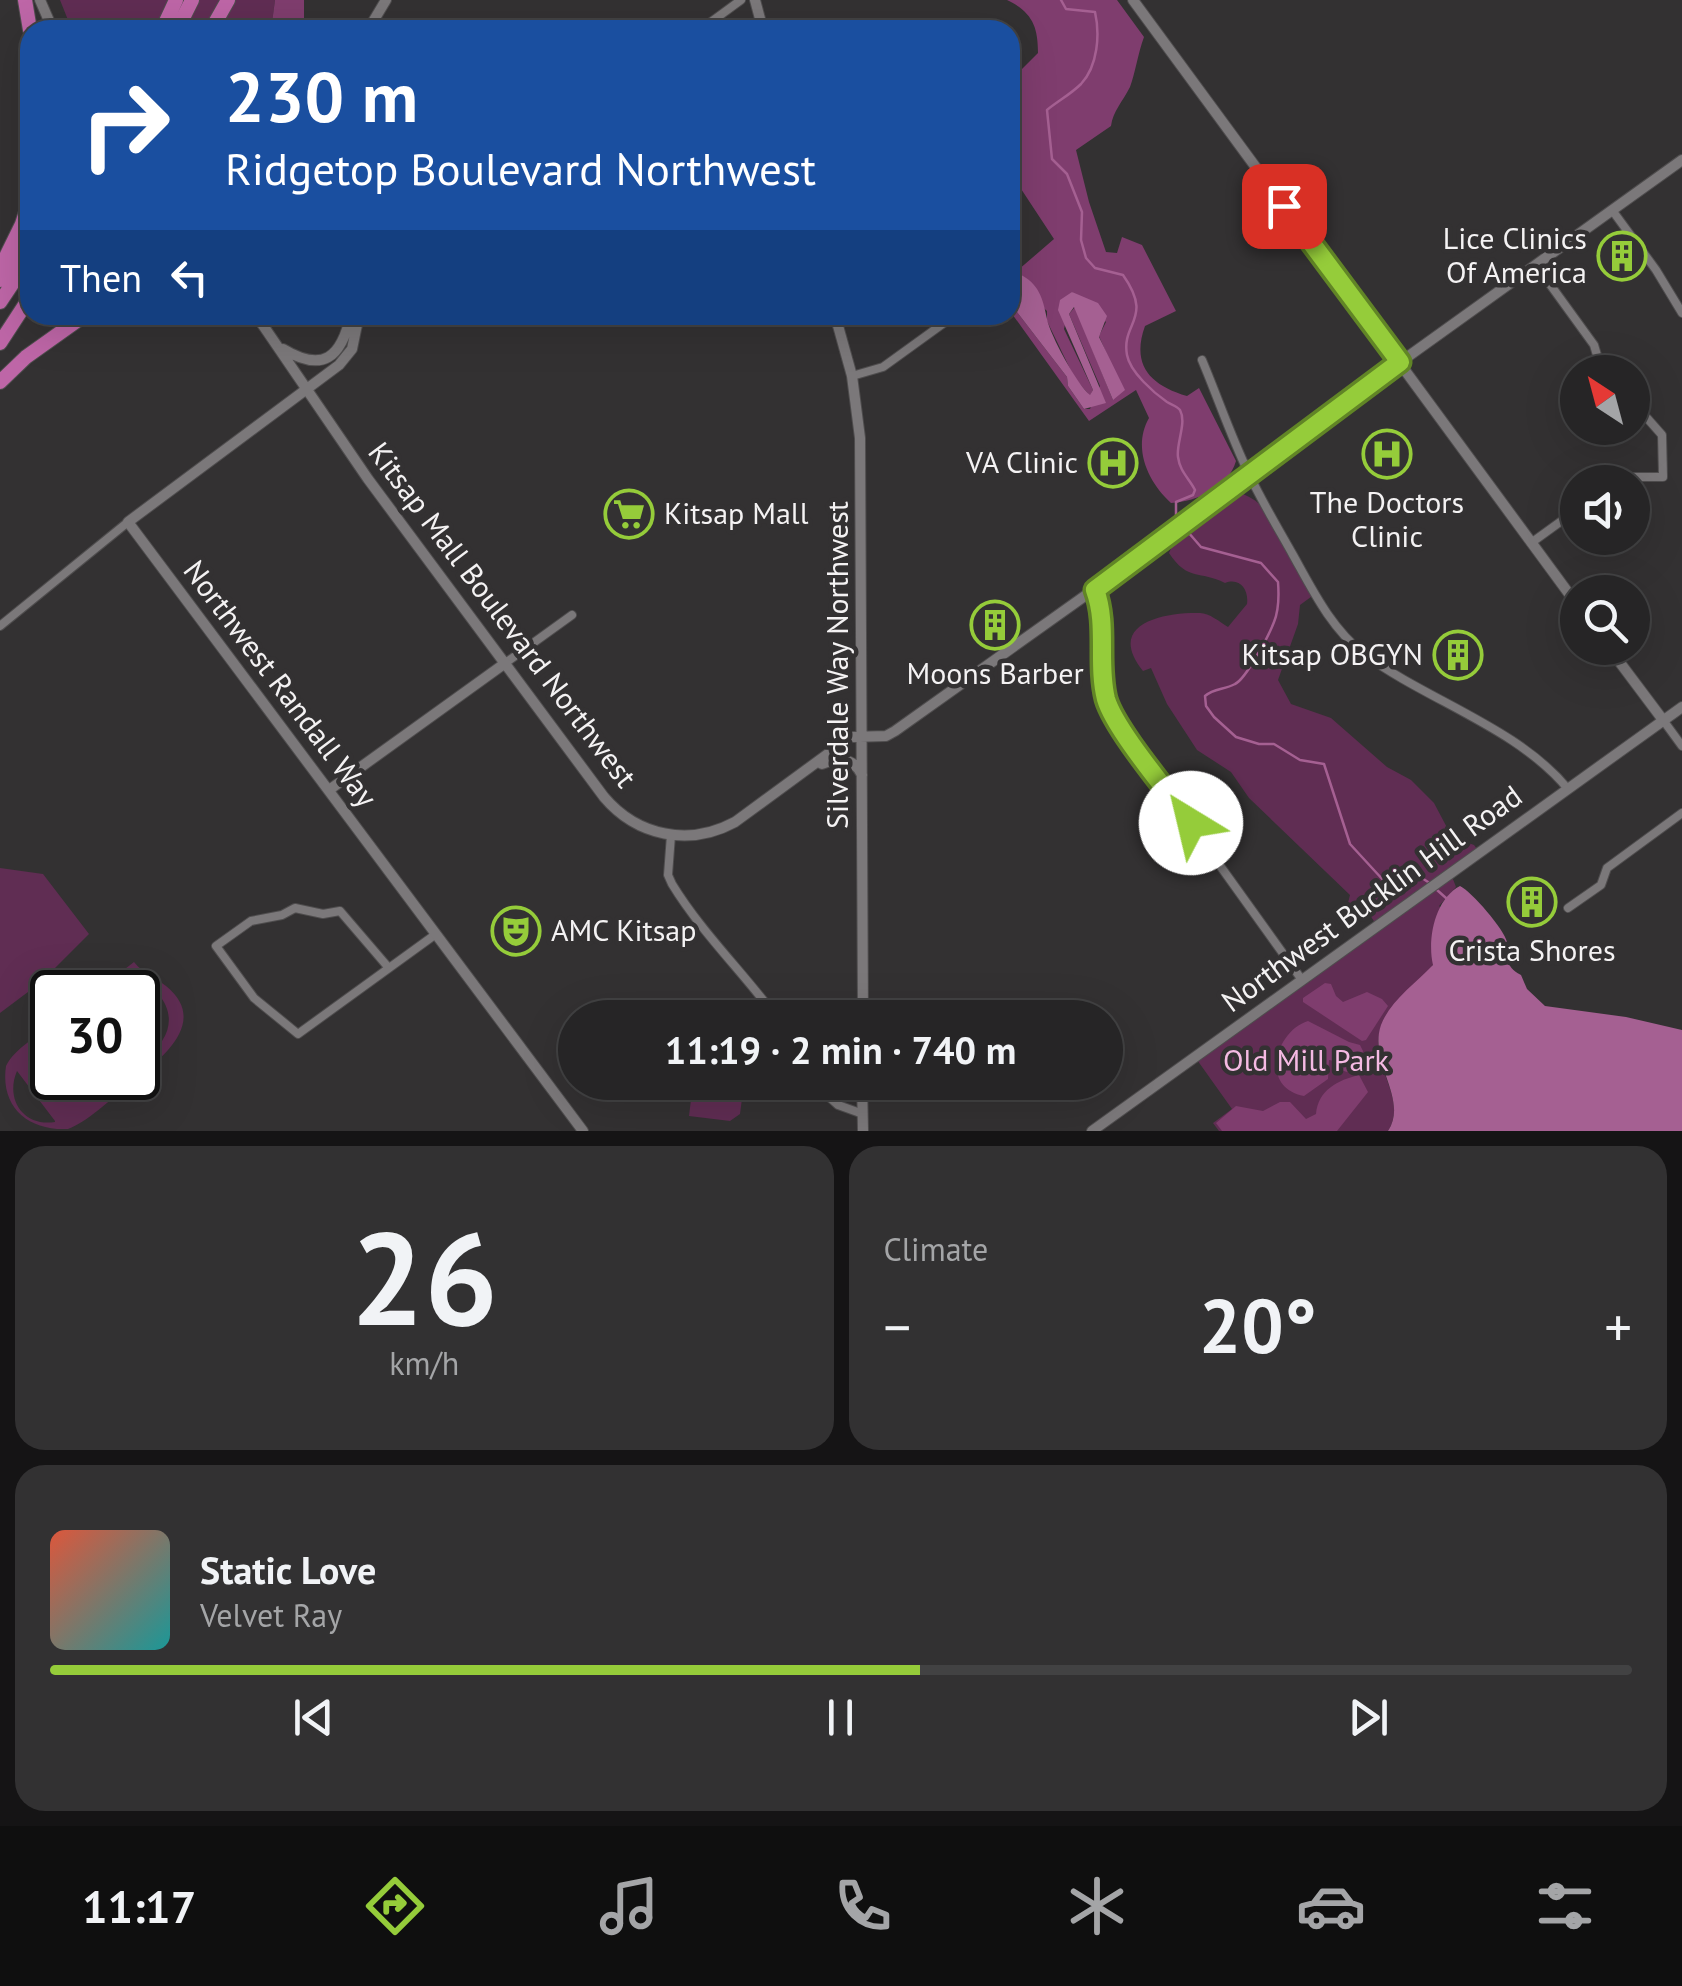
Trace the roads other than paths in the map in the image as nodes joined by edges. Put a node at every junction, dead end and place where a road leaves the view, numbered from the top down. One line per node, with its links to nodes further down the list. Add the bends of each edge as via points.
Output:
1 (740, 0): 3 (street)
2 (1133, 0): 25 (main road)
3 (713, 20)
4 (1682, 160): 5 (main road)
5 (1612, 210): 8 (main road); 14 (street)
6 (20, 226): 9 (highway)
7 (20, 249): 11 (highway)
8 (1536, 264): 23 (street); 25 (main road)
9 (0, 269)
10 (20, 271): 12 (highway)
11 (0, 280)
12 (0, 302)
13 (20, 312): 21 (highway)
14 (1682, 313)
15 (71, 325): 27 (highway)
16 (263, 325): 22 (main road, Kitsap Mall Boulevard Northwest)
17 (347, 325): 22 (main road, via 342,344 322,360 298,358)
18 (358, 325): 28 (main road, via 347,357)
19 (838, 325): 26 (main road, Silverdale Way Northwest)
20 (941, 325): 26 (street, via 879,370)
21 (0, 342)
22 (277, 346): 28 (main road, Kitsap Mall Boulevard Northwest)
23 (1597, 355)
24 (1202, 360): 30 (street)
25 (1400, 362): 30 (main road); 34 (main road)
26 (852, 376): 43 (main road, Silverdale Way Northwest, via 862,489)
27 (0, 382)
28 (304, 388): 32 (main road); 39 (main road, Kitsap Mall Boulevard Northwest)
29 (1650, 422): 31 (street, via 1662,434 1663,478)
30 (1248, 474): 36 (main road); 47 (street, via 1324,611 1350,641 1523,749)
31 (1650, 478)
32 (128, 522): 38 (street); 48 (main road, Northwest Randall Way)
33 (1560, 522): 34 (street)
34 (1531, 543): 35 (main road)
35 (1560, 582)
36 (1095, 590): 43 (main road, via 895,732); 54 (street, via 1112,714)
37 (572, 614): 39 (street)
38 (0, 626)
39 (504, 664): 48 (main road); 50 (main road, Kitsap Mall Boulevard Northwest, via 613,808)
40 (1622, 665): 42 (main road)
41 (1682, 707): 42 (main road, Northwest Bucklin Hill Road)
42 (1663, 720): 44 (street); 47 (main road, Northwest Bucklin Hill Road)
43 (862, 735): 45 (main road); 46 (main road, Silverdale Way Northwest)
44 (1682, 746)
45 (799, 776): 46 (main road, via 844,760 856,764); 50 (main road, via 722,828)
46 (863, 777): 56 (main road, Silverdale Way Northwest)
47 (1568, 789): 54 (main road, Northwest Bucklin Hill Road)
48 (329, 790): 52 (main road, Northwest Randall Way)
49 (1682, 813): 51 (street, via 1607,868 1601,885)
50 (670, 835): 55 (street, via 672,884)
51 (1568, 908)
52 (436, 934): 53 (street); 60 (main road, Northwest Randall Way)
53 (388, 968): 53 (street, via 340,911 295,908 250,921 216,946 254,998 298,1034)
54 (1302, 980): 62 (main road, Northwest Bucklin Hill Road)
55 (764, 1000)
56 (863, 1000)
57 (834, 1100): 59 (street)
58 (862, 1100): 59 (main road)
59 (863, 1114): 61 (main road)
60 (582, 1131)
61 (863, 1131)
62 (1092, 1131)

